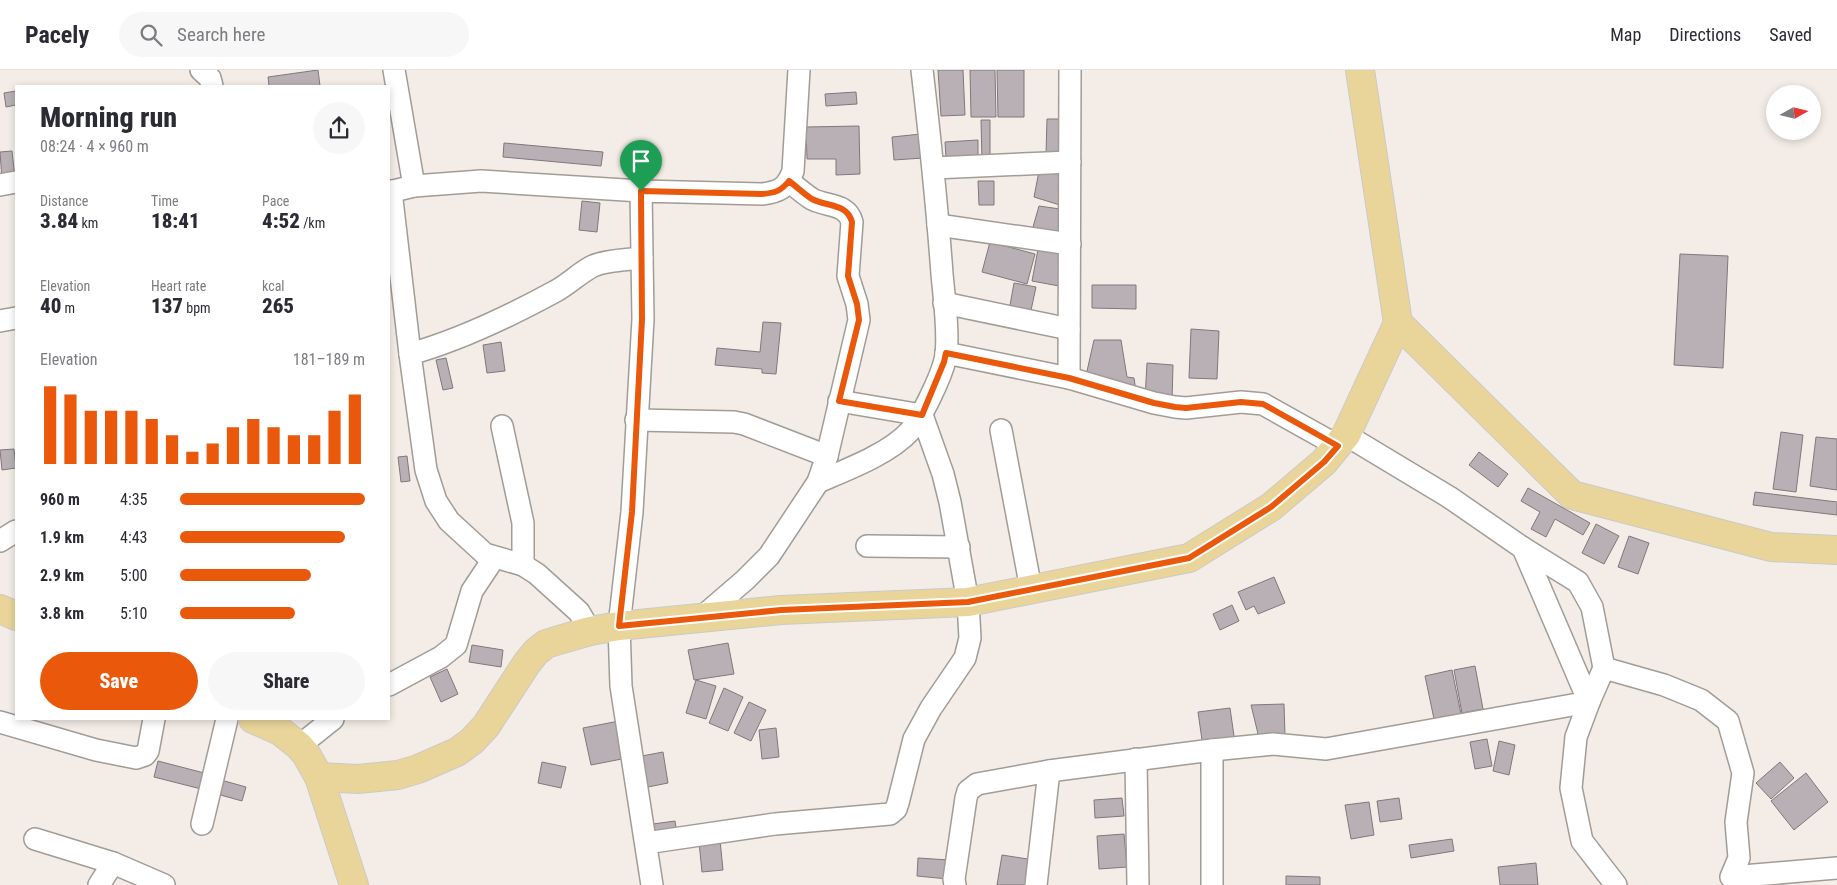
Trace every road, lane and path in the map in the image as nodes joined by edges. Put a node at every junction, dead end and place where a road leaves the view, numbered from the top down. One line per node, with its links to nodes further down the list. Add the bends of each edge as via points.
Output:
1 (201, 70): 7 (street, via 210,78)
2 (394, 70): 13 (street)
3 (799, 70): 10 (street, via 793,171)
4 (922, 70): 9 (street)
5 (1070, 70): 8 (street)
6 (1360, 70): 22 (main road)
7 (212, 85)
8 (1070, 162): 9 (street); 17 (street)
9 (934, 168): 16 (street)
10 (789, 181): 14 (street, via 776,192 762,194); 27 (street, via 811,198 843,208 852,222 848,276 859,320)
11 (15, 182): 12 (street)
12 (0, 185)
13 (414, 186): 14 (street, via 481,181); 15 (street)
14 (641, 191): 18 (street)
15 (390, 192): 25 (street)
16 (938, 225): 17 (street); 19 (street)
17 (1070, 244): 23 (street)
18 (642, 258): 25 (street, via 591,267 557,291 526,307 456,339); 29 (street)
19 (944, 303): 23 (street); 24 (street)
20 (15, 318): 21 (street)
21 (0, 321)
22 (1398, 323): 32 (main road); 40 (main road, via 1572,495 1771,547)
23 (1069, 329): 26 (street)
24 (946, 353): 26 (street); 28 (street)
25 (410, 354): 41 (street, via 426,470 436,501 449,521 485,554)
26 (1069, 378): 32 (street, via 1175,407 1241,402 1263,404)
27 (839, 401): 28 (street); 33 (street)
28 (922, 415): 34 (street, via 899,442); 38 (street, via 942,474)
29 (636, 420): 33 (street, via 734,422); 48 (street, via 632,512)
30 (502, 426): 42 (street, via 524,523)
31 (1001, 430): 43 (street)
32 (1342, 440): 39 (street, via 1449,497); 43 (main road, via 1324,462 1271,507 1189,558)
33 (827, 456): 34 (street)
34 (818, 482): 47 (street, via 769,556)
35 (15, 532): 36 (street)
36 (0, 542)
37 (866, 546): 38 (street)
38 (959, 547): 44 (street)
39 (1523, 548): 50 (street, via 1578,582 1592,607); 52 (street)
40 (1837, 550)
41 (494, 558): 42 (street); 51 (street, via 472,591 456,645 441,657)
42 (523, 565): 49 (street, via 578,612)
43 (1031, 589): 44 (main road)
44 (968, 602): 47 (main road, via 781,610); 65 (street, via 968,654 914,739 898,804 890,814 775,824)
45 (0, 609): 46 (main road)
46 (15, 616)
47 (702, 617): 48 (main road)
48 (619, 626): 49 (main road); 65 (street, via 621,686)
49 (590, 631): 62 (main road, via 546,644 536,652 486,726 457,752 398,774 358,779)
50 (1604, 668): 52 (street); 68 (street, via 1664,685 1701,700 1728,721 1743,773 1736,822 1739,858)
51 (390, 684)
52 (1589, 702): 59 (street, via 1326,749 1273,744); 77 (street, via 1576,737 1571,788 1582,841)
53 (154, 720): 57 (street, via 148,751 136,758 96,750)
54 (227, 720): 63 (street)
55 (255, 720): 58 (main road, via 280,731)
56 (332, 720): 58 (street)
57 (0, 722)
58 (299, 746): 62 (main road)
59 (1212, 750): 60 (street); 76 (street)
60 (1136, 759): 61 (street); 75 (street)
61 (1049, 772): 73 (street, via 977,784 968,790); 74 (street)
62 (319, 777): 71 (main road)
63 (202, 824)
64 (35, 839): 66 (street)
65 (646, 843): 72 (street)
66 (113, 863): 69 (street); 70 (street)
67 (1837, 868): 68 (street)
68 (1729, 881)
69 (99, 885)
70 (164, 885)
71 (354, 885)
72 (652, 885)
73 (955, 885)
74 (1036, 885)
75 (1138, 885)
76 (1212, 885)
77 (1616, 885)

